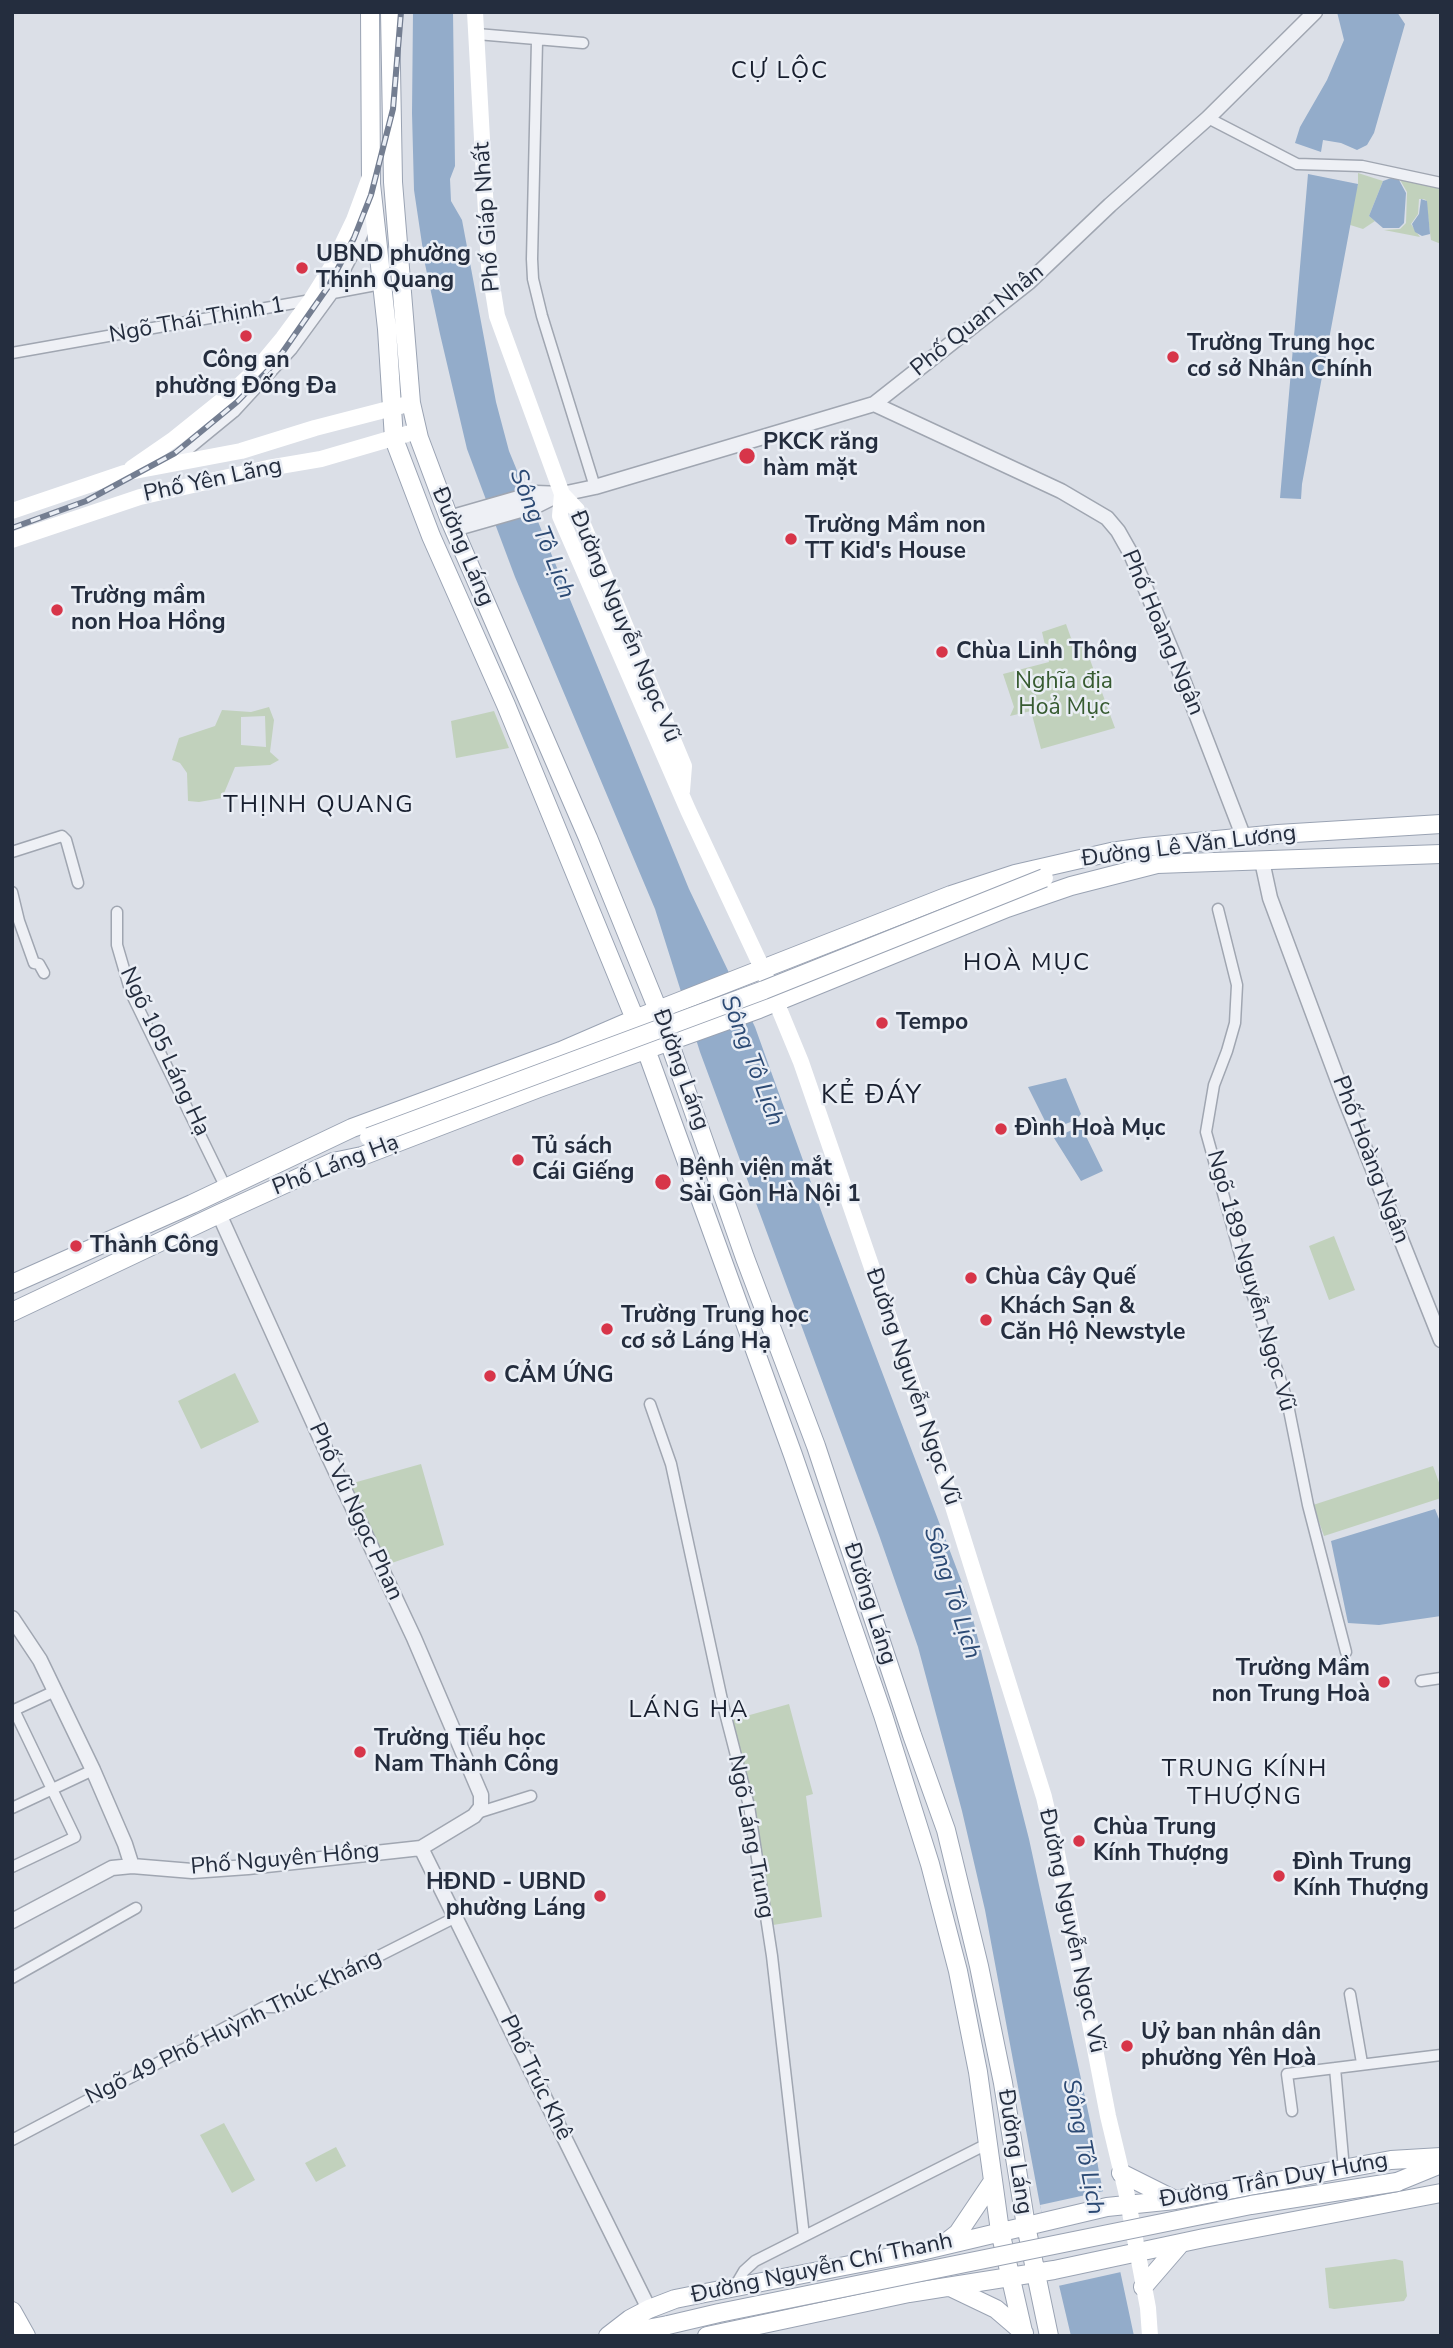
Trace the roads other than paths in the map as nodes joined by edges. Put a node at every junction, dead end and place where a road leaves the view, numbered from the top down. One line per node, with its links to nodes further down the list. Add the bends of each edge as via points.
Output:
1 (370, 12): 10 (main road, Đường Láng)
2 (390, 12): 15 (main road, Đường Láng, via 393,182)
3 (475, 12): 5 (main road, Phố Giáp Nhất)
4 (1315, 12): 8 (street, Phố Quan Nhân)
5 (477, 34): 6 (street); 23 (main road, Phố Giáp Nhất, via 492,287 498,316)
6 (537, 41): 7 (street); 22 (street, via 533,279)
7 (583, 43)
8 (1208, 118): 9 (street, via 1297,164 1363,166); 16 (street, Phố Quan Nhân, via 1029,282)
9 (1441, 183)
10 (368, 201): 11 (main road, Đường Láng); 12 (street, via 356,247); 13 (main road)
11 (381, 284): 12 (street, Ngõ Thái Thịnh 1); 17 (main road, Đường Láng)
12 (333, 293): 13 (street, Ngõ Thái Thịnh 1); 20 (street, via 253,393)
13 (311, 300): 14 (street, Ngõ Thái Thịnh 1); 21 (main road, via 258,368 230,394)
14 (12, 353)
15 (411, 403): 17 (main road, Phố Yên Lãng); 18 (main road, Đường Láng)
16 (874, 404): 22 (street, Phố Quan Nhân); 30 (street, Phố Hoàng Ngân, via 1061,491 1107,518 1131,554)
17 (392, 408): 19 (main road, Đường Láng); 20 (main road, Phố Yên Lãng, via 241,451)
18 (417, 431): 19 (main road, Phố Yên Lãng); 25 (main road, Đường Láng)
19 (394, 439): 26 (main road, Phố Yên Lãng, via 321,459 140,496); 28 (main road, Đường Láng)
20 (173, 463): 21 (main road, Phố Yên Lãng)
21 (124, 473): 24 (main road, Phố Yên Lãng)
22 (595, 487): 23 (street, Phố Quan Nhân)
23 (562, 494): 25 (street, Phố Quan Nhân); 43 (main road, Đường Nguyễn Ngọc Vũ, via 578,510 684,765 681,793)
24 (12, 514): 26 (main road)
25 (458, 522): 27 (main road, Đường Láng)
26 (16, 539)
27 (506, 650): 28 (main road); 46 (main road, Đường Láng)
28 (485, 659): 47 (main road, Đường Láng)
29 (1441, 824): 30 (main road, Đường Lê Văn Lương)
30 (1244, 838): 33 (main road, Đường Lê Văn Lương, via 1145,847)
31 (12, 852): 37 (street, via 62,836)
32 (1441, 854): 34 (main road, Đường Lê Văn Lương)
33 (1082, 859): 35 (main road); 41 (main road, Đường Lê Văn Lương, via 1014,874 951,895)
34 (1262, 861): 36 (main road, Đường Lê Văn Lương, via 1157,864); 61 (street, Phố Hoàng Ngân, via 1279,924)
35 (1044, 878): 36 (main road); 52 (main road, bridge)
36 (1089, 881): 44 (main road, Đường Lê Văn Lương, via 1007,908)
37 (78, 883)
38 (12, 892): 42 (street, via 34,963)
39 (1218, 909): 66 (street, Ngõ 189 Nguyễn Ngọc Vũ, via 1237,985 1236,1011 1214,1085 1206,1132 1287,1400)
40 (117, 912): 55 (street, Ngõ 105 Láng Hạ, via 117,945 131,993)
41 (830, 944): 43 (main road, Đường Lê Văn Lương); 44 (main road)
42 (44, 973)
43 (755, 973): 45 (main road, Đường Nguyễn Ngọc Vũ); 46 (main road, Đường Lê Văn Lương)
44 (842, 975): 45 (main road, Đường Lê Văn Lương)
45 (776, 1002): 48 (main road, Đường Lê Văn Lương); 93 (main road, Đường Nguyễn Ngọc Vũ, via 899,1342 1044,1797)
46 (659, 1010): 47 (main road, Phố Láng Hạ); 48 (main road, Đường Láng)
47 (635, 1019): 49 (main road, Phố Láng Hạ); 50 (main road, Đường Láng)
48 (670, 1041): 50 (main road, Phố Láng Hạ); 63 (main road, Đường Láng)
49 (561, 1051): 51 (main road); 53 (main road, Phố Láng Hạ, via 352,1128)
50 (646, 1051): 51 (main road, Phố Láng Hạ); 64 (main road, Đường Láng)
51 (570, 1077): 54 (main road, Phố Láng Hạ, via 362,1156)
52 (369, 1137): 53 (main road); 54 (main road)
53 (323, 1143): 55 (main road, Phố Láng Hạ)
54 (333, 1162): 56 (main road, Phố Láng Hạ)
55 (226, 1188): 57 (main road, Phố Láng Hạ)
56 (219, 1214): 58 (main road, Phố Láng Hạ); 75 (street, Phố Vũ Ngọc Phan, via 481,1794)
57 (77, 1255): 58 (main road); 59 (main road, Phố Láng Hạ)
58 (86, 1277): 60 (main road, Phố Láng Hạ)
59 (12, 1284)
60 (12, 1312)
61 (1441, 1340)
62 (650, 1404): 103 (street, Ngõ Láng Trung, via 671,1464 749,1806 772,1956)
63 (859, 1571): 64 (main road); 101 (main road, Đường Láng, via 946,1830 1003,2083)
64 (836, 1580): 89 (main road, Đường Láng, via 947,1925)
65 (12, 1618): 69 (street)
66 (1346, 1652)
67 (1441, 1678): 68 (street)
68 (1421, 1681)
69 (55, 1691): 70 (street); 71 (street)
70 (13, 1710): 72 (street)
71 (93, 1770): 72 (street); 77 (street)
72 (52, 1789): 74 (street); 78 (street, via 75,1837)
73 (531, 1796): 75 (street)
74 (12, 1808)
75 (477, 1813): 76 (street, Phố Nguyên Hồng)
76 (421, 1848): 77 (street, Phố Nguyên Hồng, via 204,1870); 80 (street, Phố Trúc Khê)
77 (132, 1866): 81 (street, Phố Nguyên Hồng, via 111,1868)
78 (12, 1867)
79 (136, 1908): 82 (street)
80 (456, 1917): 88 (street, Ngõ 49 Phố Huỳnh Thúc Kháng, via 278,2007 264,2007); 115 (street, Phố Trúc Khê)
81 (12, 1921)
82 (12, 1978)
83 (1350, 1994): 85 (street)
84 (1441, 2055): 85 (street)
85 (1362, 2063): 86 (street)
86 (1335, 2068): 87 (street, via 1287,2074); 92 (street)
87 (1292, 2111)
88 (12, 2140)
89 (989, 2143): 94 (main road, Đường Láng); 103 (street)
90 (1441, 2157): 92 (main road, Đường Trần Duy Hưng)
91 (1441, 2164): 95 (main road)
92 (1344, 2169): 98 (main road, Đường Trần Duy Hưng)
93 (1121, 2173): 98 (main road); 99 (main road, Đường Nguyễn Ngọc Vũ)
94 (993, 2181): 102 (main road, Đường Láng); 105 (main road, via 958,2232)
95 (1397, 2182): 96 (main road); 117 (main road, bridge, via 1251,2205 719,2313)
96 (1441, 2185)
97 (1441, 2193): 104 (main road, Đường Trần Duy Hưng)
98 (1175, 2200): 99 (main road, Đường Trần Duy Hưng); 104 (main road, via 1164,2227)
99 (1128, 2205): 100 (main road, Đường Trần Duy Hưng); 107 (main road, Đường Nguyễn Ngọc Vũ)
100 (1044, 2221): 101 (main road, Đường Nguyễn Chí Thanh)
101 (1026, 2226): 102 (main road, Đường Nguyễn Chí Thanh); 109 (main road, Đường Láng)
102 (1000, 2231): 105 (main road, Đường Nguyễn Chí Thanh); 110 (main road, Đường Láng)
103 (804, 2236): 113 (street, via 755,2261)
104 (1181, 2243): 107 (main road, Đường Trần Duy Hưng); 112 (main road)
105 (942, 2246): 106 (main road, Đường Nguyễn Chí Thanh)
106 (917, 2252): 113 (main road, Đường Nguyễn Chí Thanh); 114 (main road, via 928,2255 938,2272)
107 (1138, 2253): 108 (main road, Đường Trần Duy Hưng); 112 (main road, Đường Nguyễn Ngọc Vũ)
108 (1054, 2270): 109 (main road, Đường Nguyễn Chí Thanh)
109 (1035, 2273): 110 (main road, Đường Nguyễn Chí Thanh); 122 (main road, Đường Láng)
110 (1010, 2277): 111 (main road, Đường Nguyễn Chí Thanh); 118 (main road, Đường Láng)
111 (950, 2287): 114 (main road, Đường Nguyễn Chí Thanh); 118 (main road, via 996,2309)
112 (1143, 2287): 123 (main road, Đường Nguyễn Ngọc Vũ)
113 (734, 2288): 115 (main road, Đường Nguyễn Chí Thanh)
114 (928, 2291): 121 (main road, Đường Nguyễn Chí Thanh)
115 (649, 2309): 120 (main road, Đường Nguyễn Chí Thanh)
116 (12, 2311): 119 (main road)
117 (661, 2330): 120 (main road)
118 (1024, 2335)
119 (26, 2336)
120 (608, 2336)
121 (707, 2336)
122 (1049, 2336)
123 (1150, 2336)

